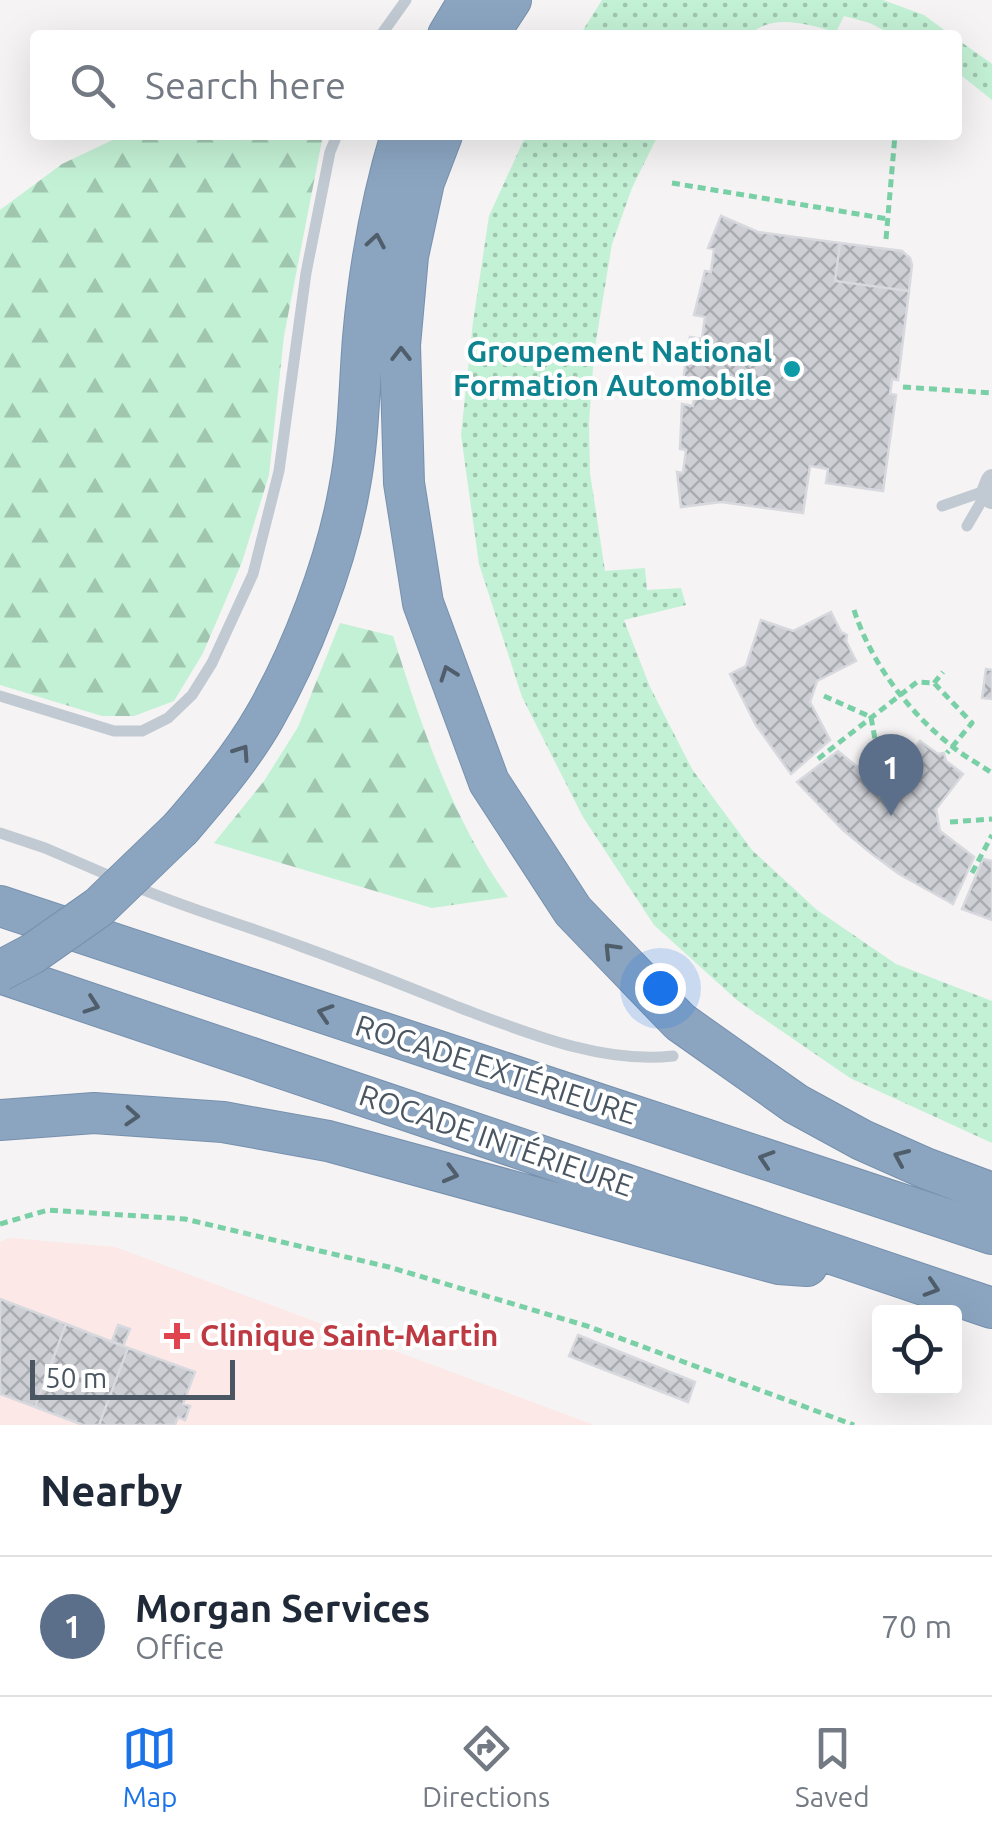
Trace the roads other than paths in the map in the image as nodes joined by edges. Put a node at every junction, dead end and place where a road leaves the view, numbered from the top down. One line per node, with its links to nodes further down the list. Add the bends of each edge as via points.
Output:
1 (406, 0): 4 (lane)
2 (469, 0): 5 (highway)
3 (510, 0): 6 (highway)
4 (385, 30)
5 (451, 30)
6 (491, 30)
7 (335, 140): 13 (lane, via 306,273 279,471 253,574 192,696 142,731 114,731)
8 (400, 140): 16 (highway, one-way to 8, bridge, via 98,908 182,828 264,719 296,656 349,491 374,252)
9 (440, 140): 19 (highway, one-way to 9, via 862,1140 796,1104 680,1022 573,911 488,782 423,603 404,483 400,345 408,256)
10 (991, 489): 11 (lane); 12 (lane)
11 (942, 506)
12 (967, 526)
13 (0, 696)
14 (0, 833): 17 (lane, via 540,1039 610,1053)
15 (0, 906): 20 (highway, ROCADE EXTÉRIEURE, one-way to 15)
16 (0, 972): 21 (highway, ROCADE INTÉRIEURE, one-way to 21)
17 (673, 1056)
18 (0, 1120): 21 (highway, one-way to 21, via 94,1113 222,1122 346,1146 779,1264)
19 (992, 1193)
20 (992, 1234)
21 (872, 1268): 22 (highway, ROCADE INTÉRIEURE, one-way to 22)
22 (992, 1308)

